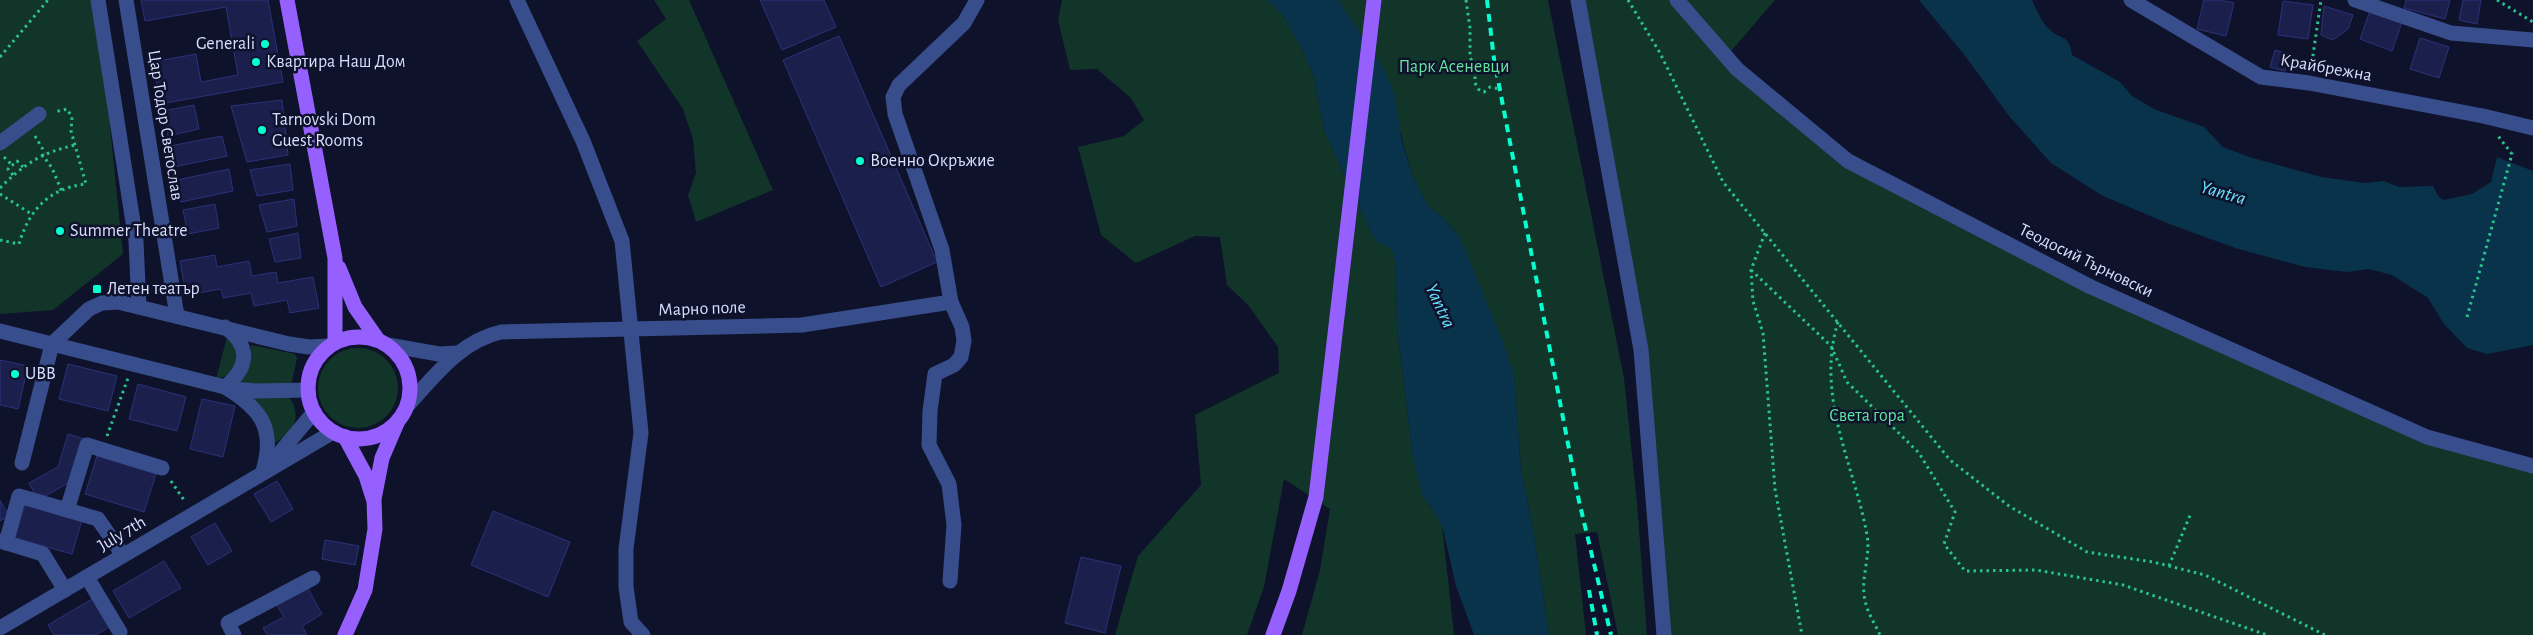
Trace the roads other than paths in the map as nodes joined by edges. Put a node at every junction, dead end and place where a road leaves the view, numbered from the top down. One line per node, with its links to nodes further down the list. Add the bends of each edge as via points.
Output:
1 (98, 0): 17 (street, via 136,241)
2 (126, 0): 18 (street, Цар Тодор Светослав)
3 (287, 0): 15 (main road)
4 (517, 0): 20 (street, via 583,141 622,241)
5 (978, 0): 16 (street, via 964,23 899,85 893,97 894,114 942,250)
6 (1374, 0): 51 (main road, via 1316,497)
7 (1578, 0): 52 (street, via 1641,350)
8 (1677, 0): 33 (street, Теодосий Търновски, via 1737,69 1848,161 2092,286 2418,433)
9 (2131, 0): 13 (street, Крайбрежна, via 2261,77 2310,83)
10 (2355, 0): 11 (street, via 2451,33)
11 (2533, 40)
12 (39, 114): 14 (street)
13 (2533, 128)
14 (0, 143)
15 (334, 258): 22 (main road, via 355,307); 24 (main road)
16 (951, 302): 20 (street, Марно поле, via 802,325); 42 (street, via 962,326 964,341 961,356 954,365 935,374 929,445 949,484 954,525)
17 (139, 307): 18 (street); 23 (street, via 118,302 89,309)
18 (177, 316): 19 (street)
19 (224, 326): 24 (street, via 289,344 309,347); 26 (street, via 241,343 244,359 238,375)
20 (632, 330): 25 (street, Марно поле, via 500,332 480,338); 50 (street, via 641,433 626,549 626,587 631,622)
21 (0, 331): 23 (street)
22 (383, 342): 24 (main road, via 364,336); 25 (street, via 439,354); 28 (main road, via 399,354 409,375)
23 (52, 344): 26 (street); 32 (street)
24 (332, 344): 27 (main road, via 313,365)
25 (457, 353): 28 (street, Марно поле)
26 (225, 387): 27 (street, via 255,391); 35 (street, via 247,400 260,415 267,444)
27 (308, 390): 29 (main road)
28 (407, 406): 30 (main road)
29 (314, 412): 31 (main road); 35 (street)
30 (397, 422): 31 (main road, via 373,437 359,439); 36 (main road, via 382,458)
31 (339, 434): 35 (street, July 7th); 36 (main road, via 366,476)
32 (22, 463)
33 (2533, 466)
34 (162, 468): 37 (street, via 86,445)
35 (263, 471): 39 (street, July 7th)
36 (374, 499): 49 (main road, via 370,566 364,590)
37 (67, 510): 38 (street, via 19,496); 39 (street, via 98,519)
38 (3, 542): 43 (street, via 42,554)
39 (123, 555): 40 (street, July 7th)
40 (87, 577): 43 (street, July 7th); 47 (street)
41 (313, 578): 48 (street, via 228,623)
42 (950, 581)
43 (65, 590): 44 (street, July 7th)
44 (43, 603): 45 (street); 46 (street, July 7th)
45 (0, 618)
46 (0, 628)
47 (120, 632)
48 (234, 635)
49 (345, 635)
50 (643, 635)
51 (1273, 635)
52 (1664, 635)

